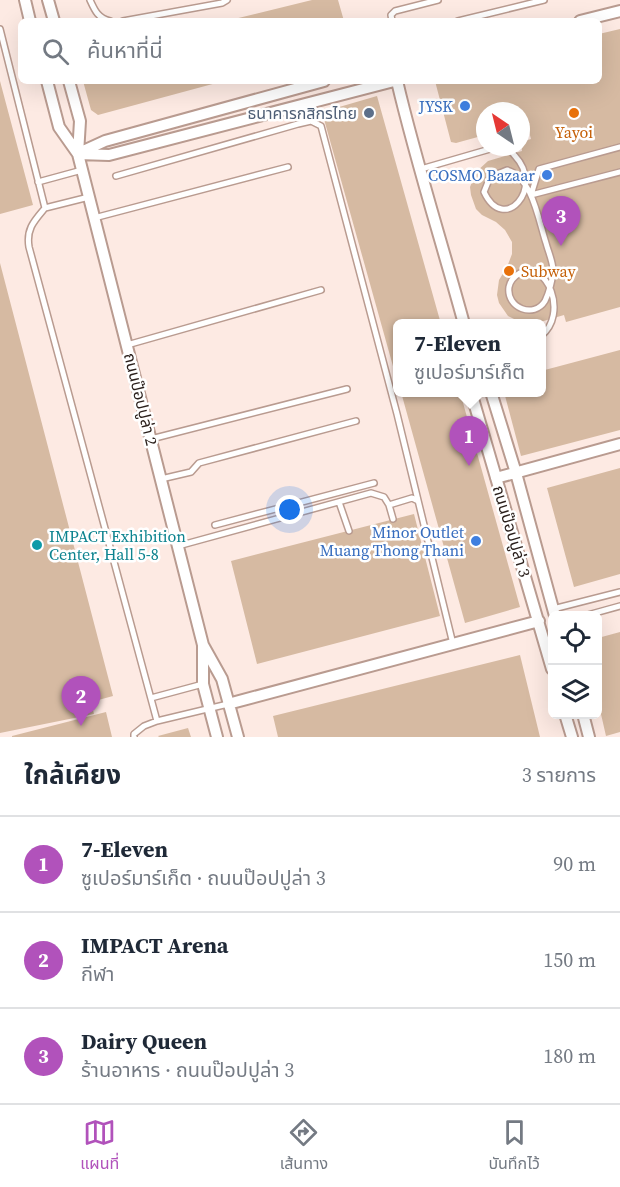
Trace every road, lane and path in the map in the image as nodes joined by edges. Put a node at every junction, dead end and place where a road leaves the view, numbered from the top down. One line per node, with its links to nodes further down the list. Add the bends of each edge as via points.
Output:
1 (25, 0): 8 (street)
2 (48, 0): 9 (street)
3 (90, 0): 10 (lane)
4 (227, 0): 11 (lane)
5 (438, 0): 12 (lane, via 395,11)
6 (544, 0): 13 (lane)
7 (620, 11): 14 (street)
8 (29, 18)
9 (53, 18)
10 (102, 18)
11 (140, 18)
12 (392, 18)
13 (470, 18)
14 (592, 18)
15 (0, 29): 30 (lane)
16 (47, 84): 23 (street, ถนนป๊อปปูล่า 2, via 59,127)
17 (70, 84): 23 (street, ถนนป๊อปปูล่า 2, via 80,121)
18 (313, 84): 23 (street, via 105,141)
19 (384, 84): 23 (street, via 110,155)
20 (397, 84): 26 (street)
21 (620, 147): 35 (lane, via 539,169)
22 (476, 153): 26 (lane)
23 (78, 154): 27 (street, ถนนป๊อปปูล่า 2)
24 (515, 156): 31 (lane, via 527,178)
25 (288, 167): 38 (lane)
26 (421, 169): 44 (street)
27 (82, 170): 30 (lane); 36 (street, ถนนป๊อปปูล่า 2)
28 (620, 172): 35 (lane)
29 (116, 176): 57 (lane, via 298,124 311,121 321,126)
30 (38, 182): 37 (lane)
31 (526, 186)
32 (526, 186): 33 (lane, via 523,198 508,209 496,208 484,192 490,177 507,170 518,175)
33 (526, 186)
34 (526, 186): 35 (lane)
35 (531, 195): 39 (lane, via 553,269)
36 (89, 196): 37 (lane); 38 (street, ถนนป๊อปปูล่า 2)
37 (45, 208): 74 (lane, via 31,225 29,248)
38 (94, 218): 46 (street, ถนนป๊อปปูล่า 2)
39 (549, 289)
40 (549, 289): 41 (lane, via 538,308 526,310 515,305 509,294 510,282 525,271 537,273)
41 (549, 289)
42 (549, 289): 45 (lane, via 555,300 553,318)
43 (321, 290): 46 (lane)
44 (463, 319)
45 (546, 328)
46 (127, 345): 51 (street, ถนนป๊อปปูล่า 2)
47 (347, 389): 51 (lane)
48 (472, 397): 54 (street, ถนนป๊อปปูล่า 3)
49 (492, 397): 53 (street, ถนนป๊อปปูล่า 3)
50 (356, 422): 55 (lane, via 199,463 191,472)
51 (151, 439): 55 (street, ถนนป๊อปปูล่า 2)
52 (620, 444): 53 (street)
53 (516, 473): 54 (street); 66 (street, ถนนป๊อปปูล่า 3)
54 (496, 478): 69 (street, ถนนป๊อปปูล่า 3)
55 (161, 479): 63 (street, ถนนป๊อปปูล่า 2)
56 (374, 483): 61 (lane)
57 (418, 501): 59 (lane, via 412,498); 70 (lane)
58 (339, 502): 59 (lane, via 371,493 384,496); 62 (lane); 63 (lane)
59 (389, 505): 60 (lane)
60 (393, 519)
61 (215, 525)
62 (349, 531)
63 (178, 546): 71 (street, ถนนป๊อปปูล่า 2)
64 (620, 592): 67 (lane)
65 (620, 606): 68 (lane)
66 (554, 611)
67 (557, 611)
68 (600, 611)
69 (539, 621): 70 (street); 72 (street, ถนนป๊อปปูล่า 3)
70 (453, 644): 75 (street)
71 (203, 645): 73 (street, ถนนป๊อปปูล่า 2); 75 (street, ถนนป๊อปปูล่า 2, via 222,679)
72 (551, 665)
73 (203, 684): 74 (lane); 76 (street, ถนนป๊อปปูล่า 2)
74 (151, 698): 79 (lane)
75 (228, 704): 76 (lane); 82 (street, ถนนป๊อปปูล่า 2)
76 (209, 708): 79 (lane); 81 (street, ถนนป๊อปปูล่า 2)
77 (567, 719): 83 (street)
78 (584, 719): 84 (street)
79 (157, 721): 80 (lane, via 144,726)
80 (134, 737)
81 (217, 737)
82 (238, 737)
83 (572, 737)
84 (589, 737)

